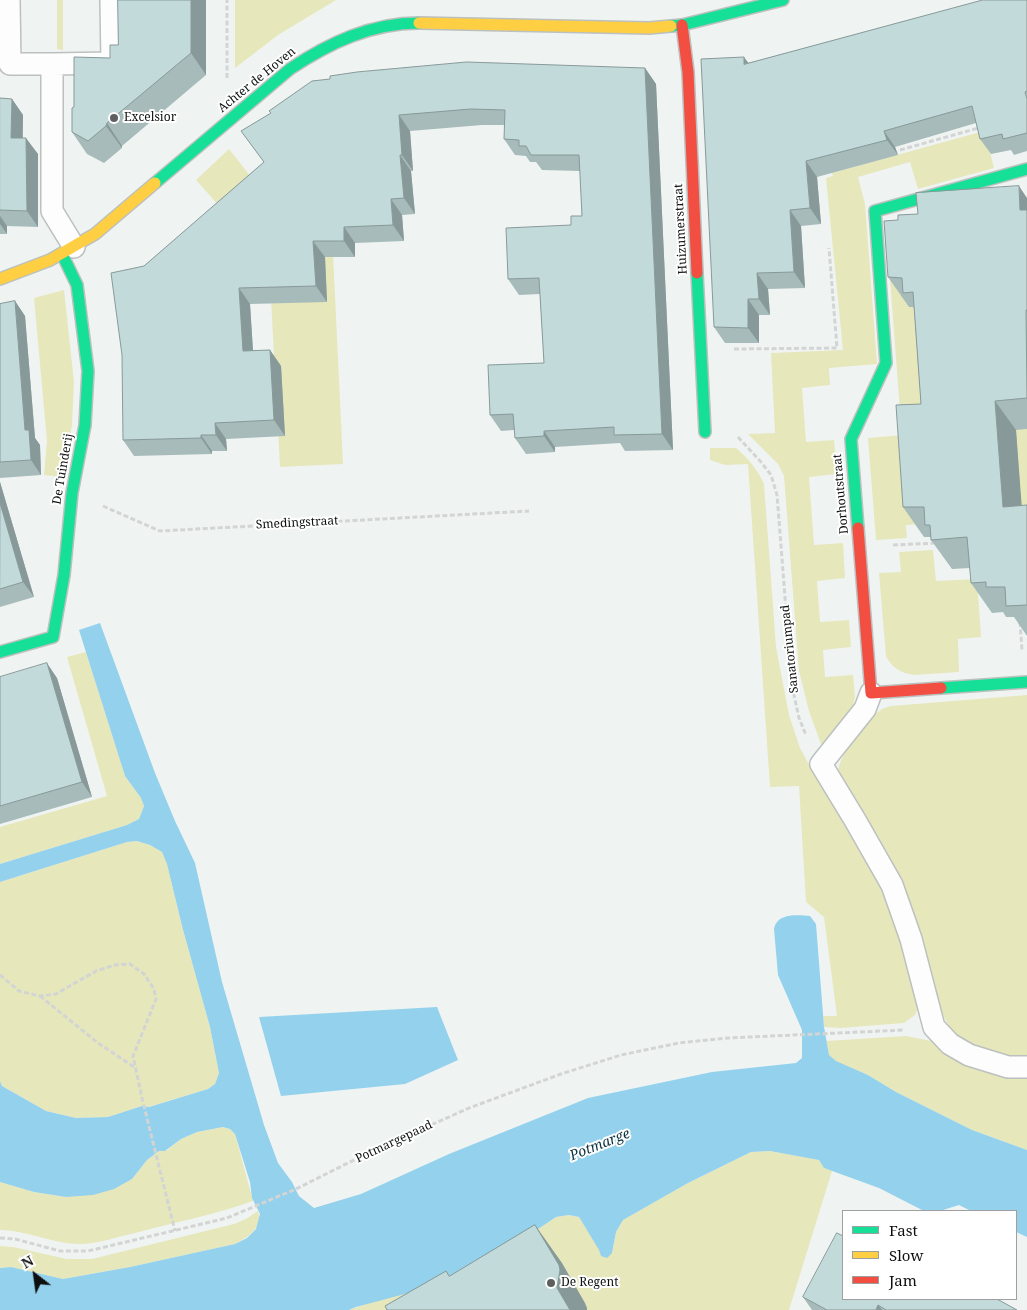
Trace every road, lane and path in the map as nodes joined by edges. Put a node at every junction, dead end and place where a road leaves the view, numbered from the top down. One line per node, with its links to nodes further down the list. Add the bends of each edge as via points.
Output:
1 (9, 0): 6 (lane, via 10,64)
2 (111, 0): 6 (lane, via 112,64)
3 (227, 0): 7 (path, via 227,80)
4 (783, 0): 5 (street, Achter de Hoven)
5 (682, 25): 7 (street, Achter de Hoven, via 649,28 424,23 376,28 309,56); 15 (street, Huizumerstraat, via 688,72)
6 (52, 64): 12 (lane, via 52,211)
7 (233, 116): 12 (street, Achter de Hoven, via 106,225)
8 (991, 125): 9 (path)
9 (900, 150)
10 (1027, 169): 19 (street, Dorhoutstraat, via 875,211 886,363 851,439)
11 (829, 248): 14 (path, via 837,348)
12 (68, 251): 13 (street, Achter de Hoven); 16 (street, De Tuinderij, via 77,285 88,371 85,425)
13 (0, 279)
14 (743, 349)
15 (705, 432): 23 (path, Sanatoriumpad, via 739,438 771,475 778,495 792,686 799,718)
16 (72, 493): 17 (path, Smedingstraat, via 160,531); 20 (street, De Tuinderij, via 64,575 53,637)
17 (529, 511)
18 (941, 542): 19 (path)
19 (860, 547): 22 (street, Dorhoutstraat)
20 (0, 652)
21 (1027, 682): 22 (street)
22 (871, 694): 23 (lane, via 865,709)
23 (821, 764): 26 (lane, via 892,885 911,940)
24 (0, 976): 25 (path, via 19,990)
25 (40, 996): 28 (path); 28 (path, via 56,994 96,971 115,965 130,964 144,974 154,989 156,999 135,1049)
26 (934, 1027): 27 (lane, via 950,1044 969,1055 1008,1067); 29 (path, Potmargepaad, via 728,1038 679,1043 621,1055 469,1108 227,1218)
27 (1027, 1067)
28 (135, 1068): 29 (path)
29 (175, 1230): 30 (path, Potmargepaad, via 88,1251 60,1251)
30 (0, 1238)

